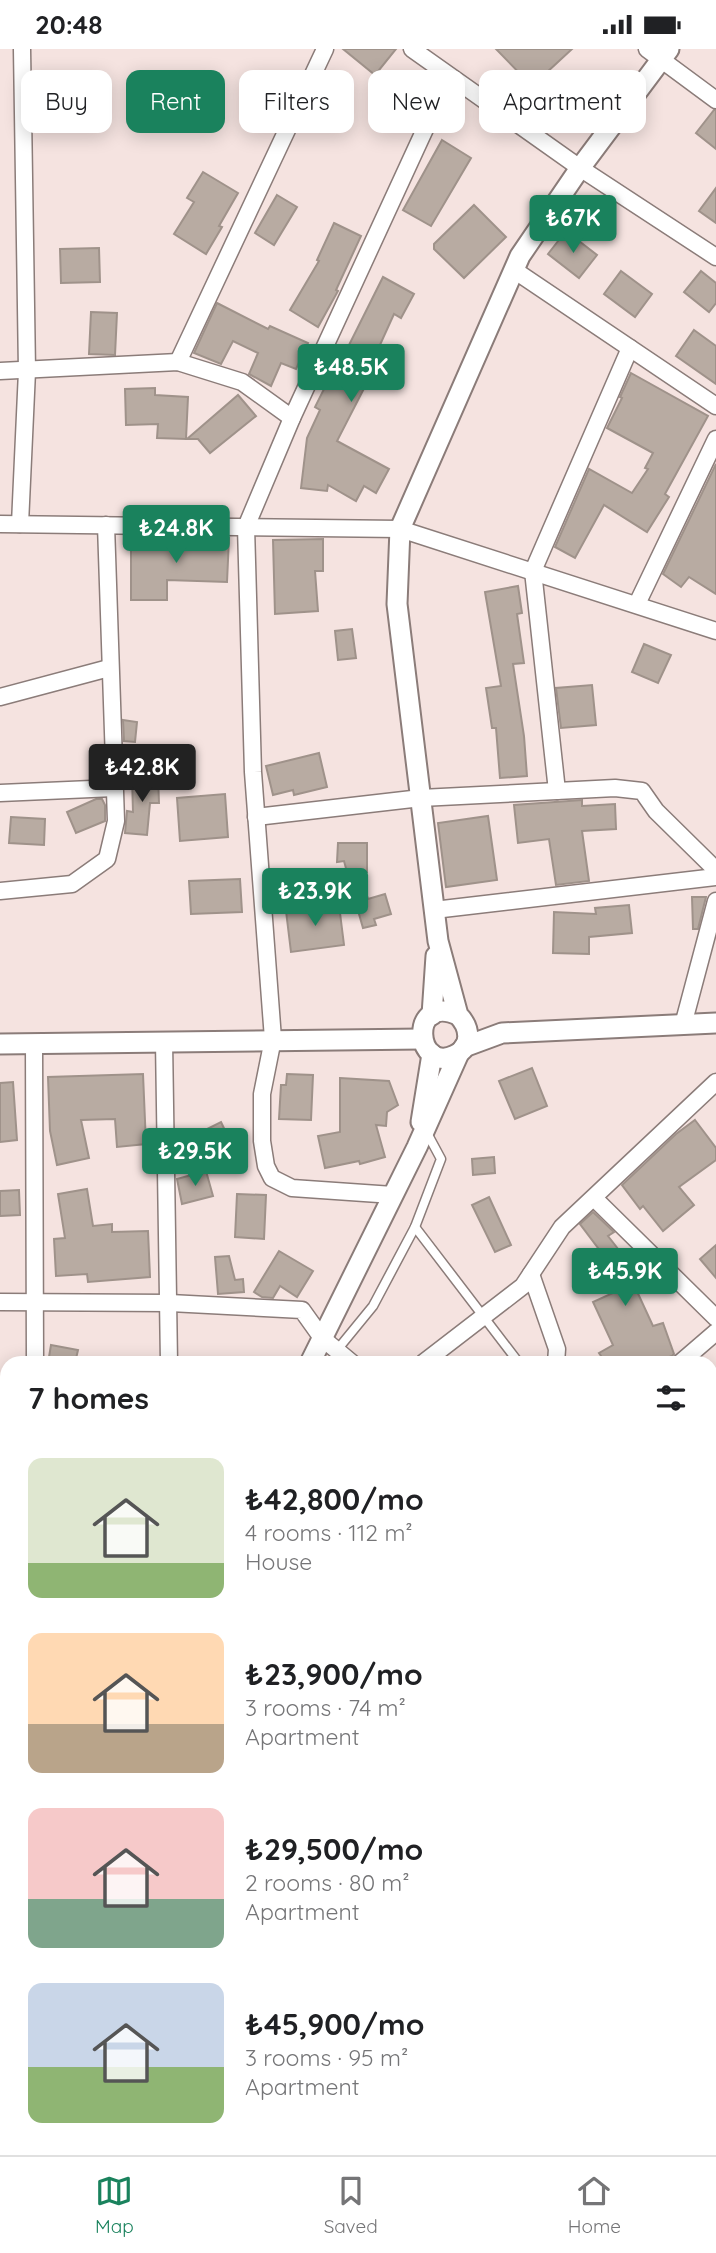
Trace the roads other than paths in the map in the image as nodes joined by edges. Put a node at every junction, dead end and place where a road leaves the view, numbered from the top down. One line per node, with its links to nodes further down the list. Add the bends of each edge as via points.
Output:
1 (22, 49): 15 (street)
2 (325, 49): 13 (street)
3 (412, 49): 5 (street)
4 (659, 52): 7 (street); 9 (street)
5 (440, 70)
6 (465, 88): 9 (street)
7 (716, 100)
8 (423, 133): 17 (street)
9 (580, 168): 10 (street); 11 (street)
10 (716, 257)
11 (514, 270): 12 (street); 23 (street)
12 (629, 348): 16 (street); 24 (street)
13 (178, 362): 15 (street); 17 (street, via 242,382)
14 (0, 371): 15 (street)
15 (27, 371): 20 (street)
16 (716, 407)
17 (292, 418): 22 (street)
18 (716, 439): 25 (street)
19 (0, 524): 20 (street)
20 (20, 524): 21 (street)
21 (106, 525): 22 (street); 27 (street)
22 (246, 527): 23 (street); 33 (street)
23 (400, 529): 24 (street); 32 (street, via 397,604)
24 (533, 571): 25 (street); 30 (street)
25 (637, 604): 26 (street)
26 (716, 631)
27 (110, 668): 28 (street); 29 (street)
28 (0, 697)
29 (114, 788): 31 (street); 36 (street, via 116,821 107,859 72,884)
30 (558, 791): 32 (street); 34 (street, via 642,791)
31 (0, 793)
32 (421, 798): 33 (street); 38 (street)
33 (256, 817): 45 (street)
34 (716, 870)
35 (716, 877): 38 (street)
36 (0, 891)
37 (716, 901): 42 (street)
38 (434, 910): 39 (street)
39 (438, 941): 40 (street); 43 (street)
40 (461, 1018): 43 (street, via 449,1011); 44 (street); 49 (street, via 468,1039)
41 (716, 1023): 42 (street)
42 (682, 1025): 44 (street)
43 (428, 1032): 45 (street, via 380,1038); 49 (street, via 441,1058); 51 (street)
44 (502, 1033): 49 (street)
45 (273, 1039): 46 (street); 52 (street, via 262,1094 262,1141 272,1178 292,1188)
46 (164, 1041): 47 (street); 58 (street)
47 (34, 1043): 48 (street); 57 (street)
48 (0, 1044)
49 (462, 1050): 51 (street)
50 (716, 1082): 53 (street)
51 (421, 1138): 52 (street); 54 (lane, via 441,1159)
52 (393, 1195): 62 (street)
53 (594, 1198): 55 (street, via 562,1227); 60 (street)
54 (415, 1227): 59 (lane); 62 (lane, via 373,1306)
55 (531, 1274): 59 (street, via 523,1286); 69 (street)
56 (0, 1303): 57 (street)
57 (35, 1303): 58 (street); 63 (street)
58 (170, 1303): 62 (street, via 302,1310); 64 (street)
59 (484, 1316): 67 (street); 68 (lane)
60 (716, 1318)
61 (716, 1332): 70 (street)
62 (329, 1344): 65 (street); 66 (street)
63 (35, 1356)
64 (169, 1356)
65 (317, 1356)
66 (344, 1356)
67 (432, 1356)
68 (514, 1356)
69 (556, 1356)
70 (688, 1356)

